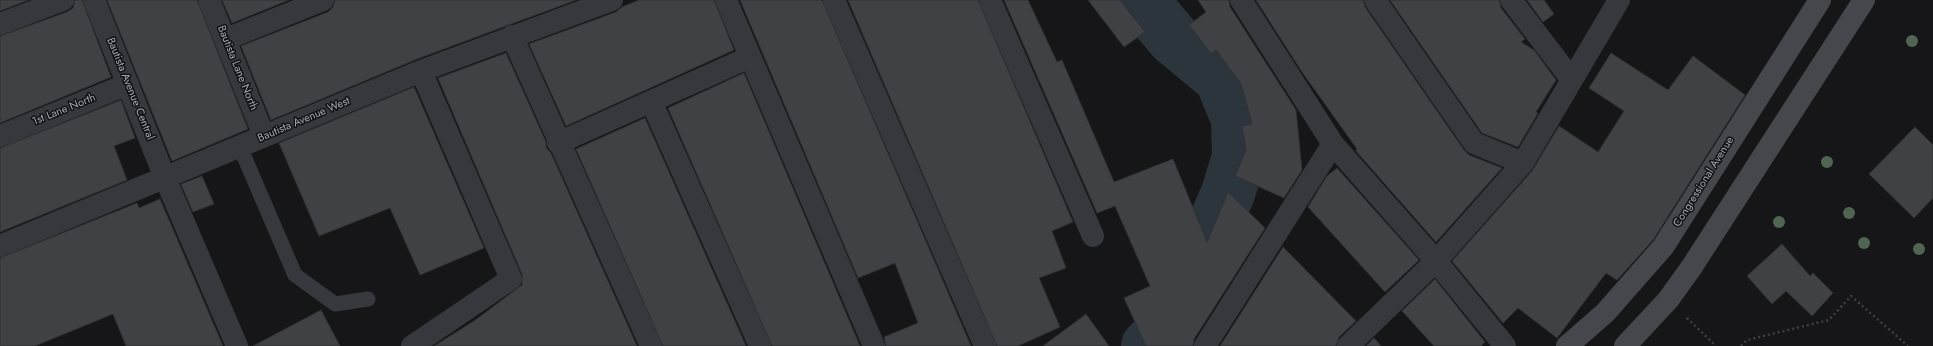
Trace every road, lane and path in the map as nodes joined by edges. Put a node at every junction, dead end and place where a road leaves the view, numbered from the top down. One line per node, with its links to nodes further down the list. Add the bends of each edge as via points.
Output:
1 (63, 0): 15 (street)
2 (94, 0): 21 (street, Bautista Avenue Central)
3 (209, 0): 17 (street, Bautista Lane North)
4 (323, 0): 17 (street)
5 (612, 0): 16 (street, Bautista Avenue West)
6 (726, 0): 18 (street)
7 (834, 0): 40 (street)
8 (990, 0): 30 (street)
9 (1241, 0): 26 (street)
10 (1375, 0): 28 (street, via 1474,144)
11 (1511, 0): 20 (street)
12 (1619, 0): 20 (street)
13 (1820, 0): 44 (main road, Congressional Avenue, via 1663,247 1605,313)
14 (1864, 0): 34 (main road)
15 (0, 24)
16 (512, 36): 19 (street, Bautista Avenue West); 25 (street)
17 (226, 39): 24 (street, Bautista Lane North)
18 (750, 57): 22 (street); 39 (street)
19 (421, 71): 24 (street, Bautista Avenue West); 36 (street, via 511,279)
20 (1572, 80): 28 (street)
21 (128, 84): 23 (street, 1st Lane North); 29 (street, Bautista Avenue Central)
22 (651, 101): 25 (street); 38 (street)
23 (0, 136)
24 (264, 136): 27 (street, Bautista Avenue West)
25 (558, 143): 37 (street)
26 (1333, 144): 32 (street); 41 (street)
27 (240, 147): 29 (street, Bautista Avenue West); 33 (lane, via 295,275 335,304)
28 (1523, 163): 32 (street)
29 (165, 178): 31 (street, Bautista Avenue West); 35 (street, Bautista Avenue Central)
30 (1094, 236)
31 (0, 246)
32 (1436, 261): 42 (street); 43 (street)
33 (368, 299)
34 (1668, 300): 45 (main road); 46 (path)
35 (235, 345)
36 (412, 346)
37 (651, 346)
38 (760, 346)
39 (874, 346)
40 (986, 346)
41 (1205, 346)
42 (1348, 346)
43 (1505, 346)
44 (1567, 346)
45 (1625, 346)
46 (1716, 346)
47 (1741, 346): 48 (path, via 1747,340 1829,320 1851,296)
48 (1908, 346)

